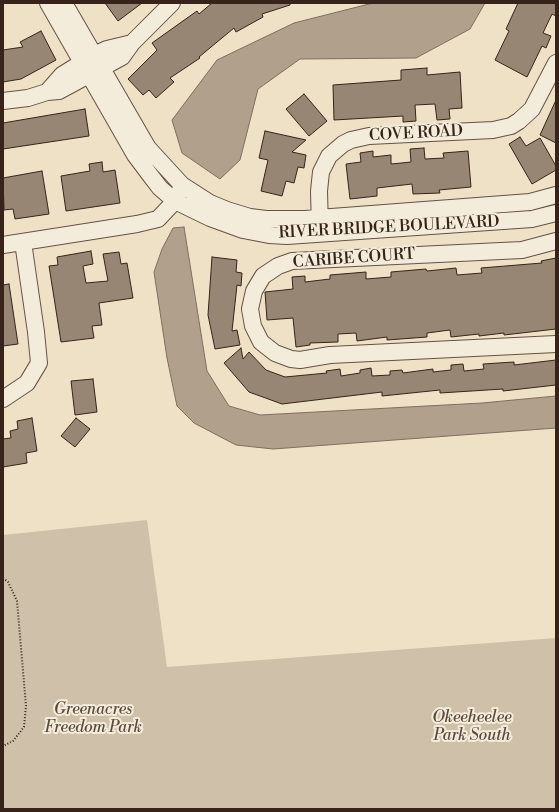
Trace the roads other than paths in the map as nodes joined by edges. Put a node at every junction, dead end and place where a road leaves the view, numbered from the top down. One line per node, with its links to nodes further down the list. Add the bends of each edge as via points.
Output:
1 (48, 3): 5 (street, RIVER BRIDGE BOULEVARD)
2 (64, 3): 5 (street, RIVER BRIDGE BOULEVARD)
3 (172, 3): 5 (street, via 132,43 107,49)
4 (556, 63): 11 (street, COVE ROAD, via 532,109 510,126 493,130 369,136 355,138 343,144 329,156 321,172)
5 (91, 66): 6 (street, via 62,75 47,92); 7 (street, RIVER BRIDGE BOULEVARD, via 148,148); 9 (street, RIVER BRIDGE BOULEVARD, via 135,155)
6 (3, 102)
7 (178, 181): 9 (street); 11 (street, RIVER BRIDGE BOULEVARD, via 210,203 250,217)
8 (556, 195): 11 (street, RIVER BRIDGE BOULEVARD, via 530,202)
9 (170, 196): 11 (street, RIVER BRIDGE BOULEVARD, via 210,218 242,230 275,236); 13 (street, via 145,223)
10 (556, 213): 11 (street, RIVER BRIDGE BOULEVARD, via 532,219)
11 (320, 226)
12 (556, 241): 15 (street, CARIBE COURT, via 522,250 292,261 263,276 254,291 250,309 253,326 261,342 275,353 291,359)
13 (23, 242): 14 (street); 16 (street, via 39,363 27,382)
14 (3, 245)
15 (556, 344)
16 (3, 399)

